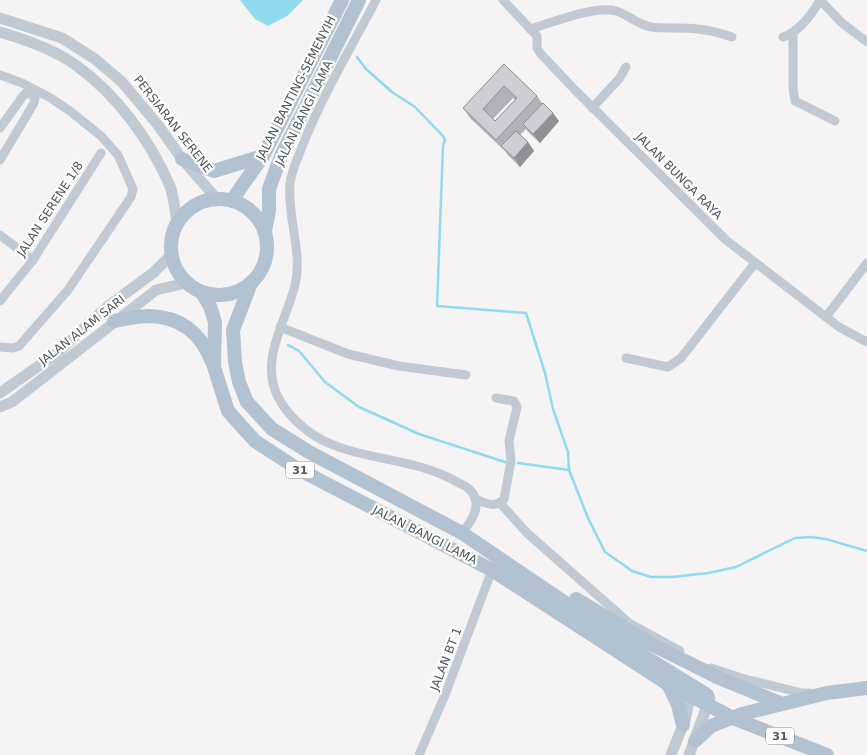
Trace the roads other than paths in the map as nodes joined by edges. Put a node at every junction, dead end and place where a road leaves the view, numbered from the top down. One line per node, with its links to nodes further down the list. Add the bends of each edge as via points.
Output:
1 (342, 0): 19 (main road, JALAN BANTING-SEMENYIH)
2 (359, 0): 25 (main road, JALAN BANGI LAMA / 31, via 281,156 269,189)
3 (376, 0): 37 (street, via 308,131 290,183 297,256 295,285)
4 (503, 0): 7 (street, JALAN BUNGA RAYA)
5 (820, 0): 9 (street); 12 (street)
6 (0, 18): 20 (street, PERSIARAN SERENE, via 62,38 95,59 122,82)
7 (530, 29): 10 (street, via 568,17 607,10 618,11 653,28 710,30); 15 (street, JALAN BUNGA RAYA, via 537,36 540,53)
8 (0, 32): 24 (street, via 76,65 112,96 143,136 158,162 170,188)
9 (793, 33): 11 (street); 16 (street, via 795,101)
10 (732, 37)
11 (783, 37)
12 (867, 42)
13 (626, 67): 15 (street)
14 (0, 75): 39 (street, via 49,97 101,136 118,155 133,189 131,197 68,290 19,346)
15 (592, 108): 29 (street, JALAN BUNGA RAYA, via 726,240)
16 (835, 120)
17 (0, 128): 21 (street, via 23,96 26,93 32,95 34,103)
18 (101, 153): 28 (street, JALAN SERENE 1/8)
19 (263, 156): 20 (main road, via 214,171); 23 (main road, JALAN BANTING-SEMENYIH)
20 (182, 159): 22 (street, PERSIARAN SERENE)
21 (0, 160)
22 (216, 198): 23 (main road); 24 (main road, via 200,202)
23 (232, 200): 25 (main road, via 246,206 258,217)
24 (177, 223): 27 (main road, via 171,238)
25 (265, 231): 32 (main road, JALAN BANGI LAMA / 31, via 268,247 265,263)
26 (0, 235): 28 (street)
27 (171, 255): 31 (main road, JALAN BANGI LAMA / 31, via 176,270); 43 (street, JALAN ALAM SARI, via 56,354)
28 (33, 260): 34 (street, JALAN SERENE 1/8)
29 (755, 263): 35 (street, JALAN BUNGA RAYA); 40 (street, via 681,358 668,367)
30 (867, 263): 35 (street)
31 (186, 282): 33 (main road, JALAN BANGI LAMA / 31); 36 (street, JALAN ALAM SARI, via 156,290)
32 (251, 283): 33 (main road, JALAN BANGI LAMA / 31, via 230,295); 48 (main road, JALAN BANGI LAMA / 31, via 233,330 235,362 247,402 272,429 309,452)
33 (202, 293): 41 (main road, JALAN BANGI LAMA / 31, via 215,322)
34 (0, 301)
35 (826, 316): 38 (street, JALAN BUNGA RAYA)
36 (114, 321): 41 (main road, via 148,316 166,318 191,329 206,346); 45 (street, JALAN ALAM SARI, via 12,402)
37 (280, 327): 42 (street, via 348,354 399,366); 46 (street, via 270,376 286,409 308,431 346,449 447,476 470,490)
38 (867, 342)
39 (0, 347)
40 (626, 358)
41 (214, 367): 50 (main road, JALAN BANGI LAMA / 31, via 228,411 255,442 298,469)
42 (466, 375)
43 (0, 393)
44 (496, 398): 47 (street, via 514,401 517,407 509,441 511,461 504,499)
45 (0, 408)
46 (475, 499): 47 (street, via 491,505); 48 (street, via 473,519)
47 (500, 504): 54 (street, via 534,539 629,623 711,668 802,693)
48 (462, 533): 49 (main road, JALAN BANGI LAMA / 31)
49 (510, 566): 53 (main road, JALAN BANGI LAMA / 31); 56 (main road, JALAN BANGI LAMA / 31, via 542,580 653,645)
50 (492, 570): 51 (main road, JALAN BANGI LAMA / 31); 60 (street, JALAN BT 1)
51 (668, 684): 53 (main road, JALAN BANGI LAMA / 31); 58 (main road)
52 (867, 688): 54 (main road)
53 (691, 691): 55 (main road, JALAN BANGI LAMA / 31); 58 (street)
54 (827, 693): 56 (main road)
55 (709, 701): 57 (main road, JALAN BANGI LAMA / 31, via 725,708); 59 (street)
56 (782, 704): 57 (main road)
57 (733, 718): 59 (main road, via 711,726); 63 (main road, JALAN BANGI LAMA / 31)
58 (683, 725): 61 (street)
59 (695, 741): 62 (street)
60 (419, 755)
61 (671, 755)
62 (689, 755)
63 (827, 755)

